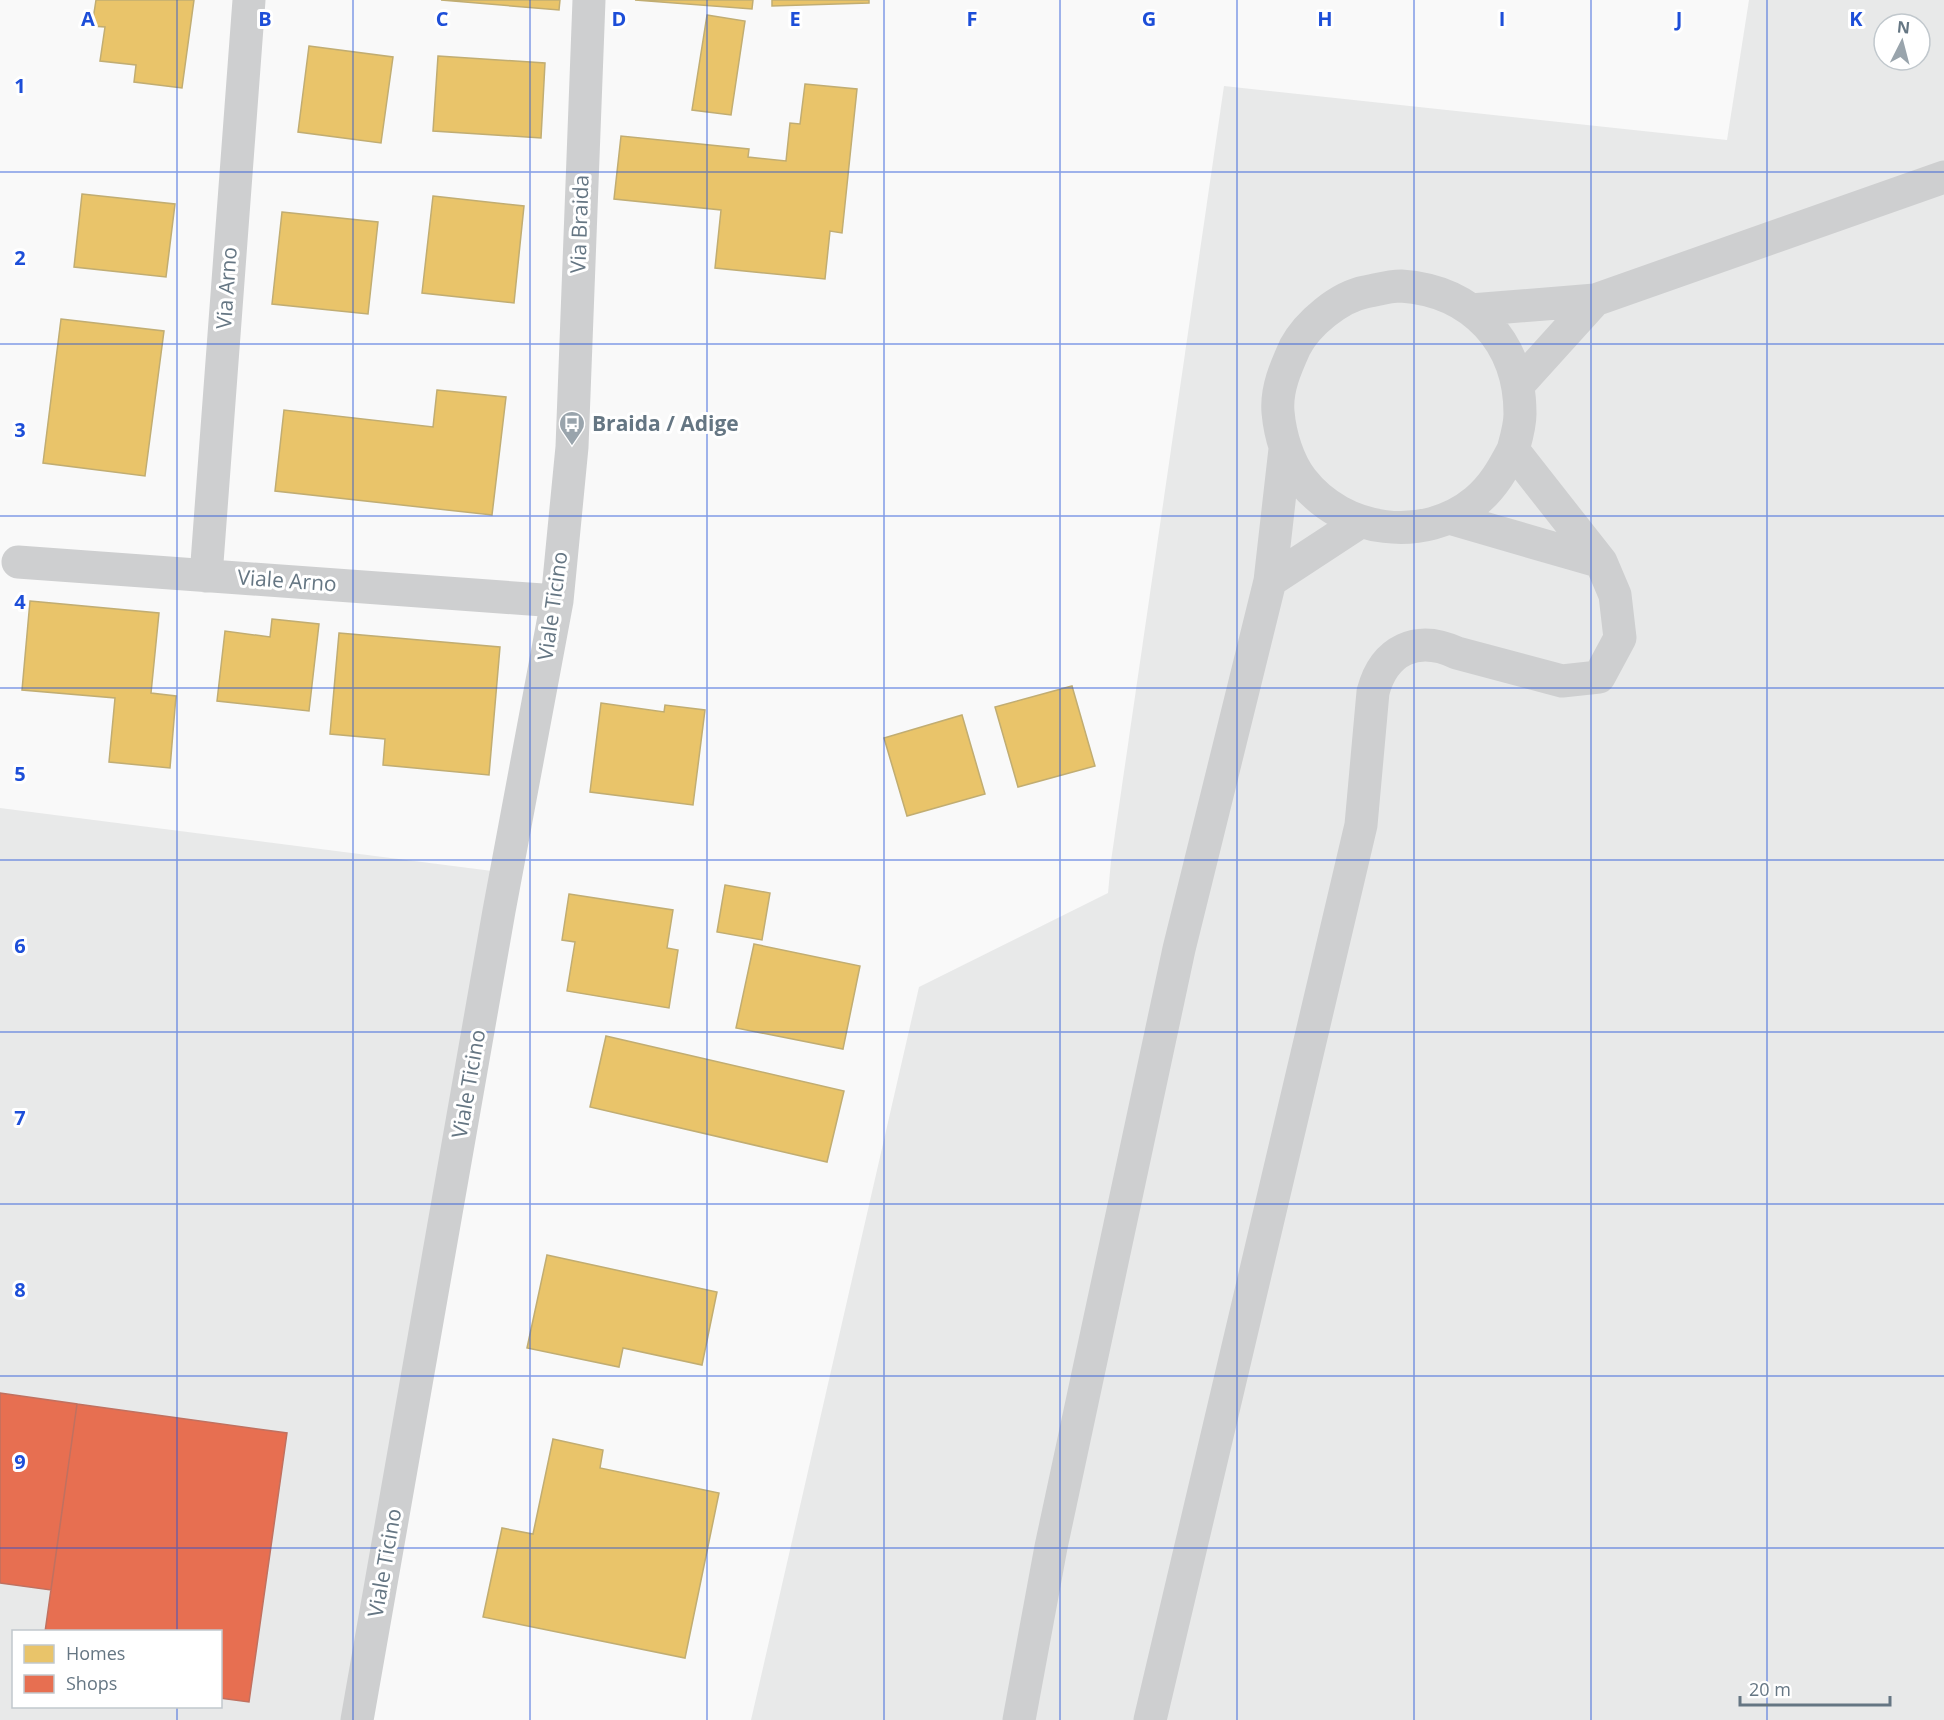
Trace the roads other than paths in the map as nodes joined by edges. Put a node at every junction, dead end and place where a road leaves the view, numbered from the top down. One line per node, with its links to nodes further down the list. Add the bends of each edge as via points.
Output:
1 (249, 0): 14 (street, Via Arno)
2 (589, 0): 7 (street, Via Braida)
3 (1944, 177): 4 (street)
4 (1595, 300): 5 (street); 6 (street)
5 (1471, 310): 6 (street, via 1492,330 1509,356); 8 (street, via 1437,292 1398,286 1360,293 1326,310 1300,338 1283,373 1278,411)
6 (1519, 384): 9 (street, via 1520,417)
7 (572, 447): 16 (street, Viale Ticino)
8 (1285, 448): 11 (street, via 1302,480 1328,505); 15 (street)
9 (1514, 450): 10 (street, via 1498,478 1476,501); 13 (street)
10 (1449, 518): 11 (street, via 1420,526 1390,528); 13 (street)
11 (1360, 522): 15 (street)
12 (18, 562): 14 (street, Viale Arno)
13 (1600, 562): 19 (street, via 1615,595 1620,638 1599,677 1562,681 1428,644 1413,645 1399,652 1378,676 1373,692 1361,825)
14 (206, 576): 16 (street, Viale Arno)
15 (1270, 581): 18 (street, via 1179,949 1053,1535)
16 (557, 601): 17 (street, Viale Ticino)
17 (357, 1720)
18 (1019, 1720)
19 (1150, 1720)

